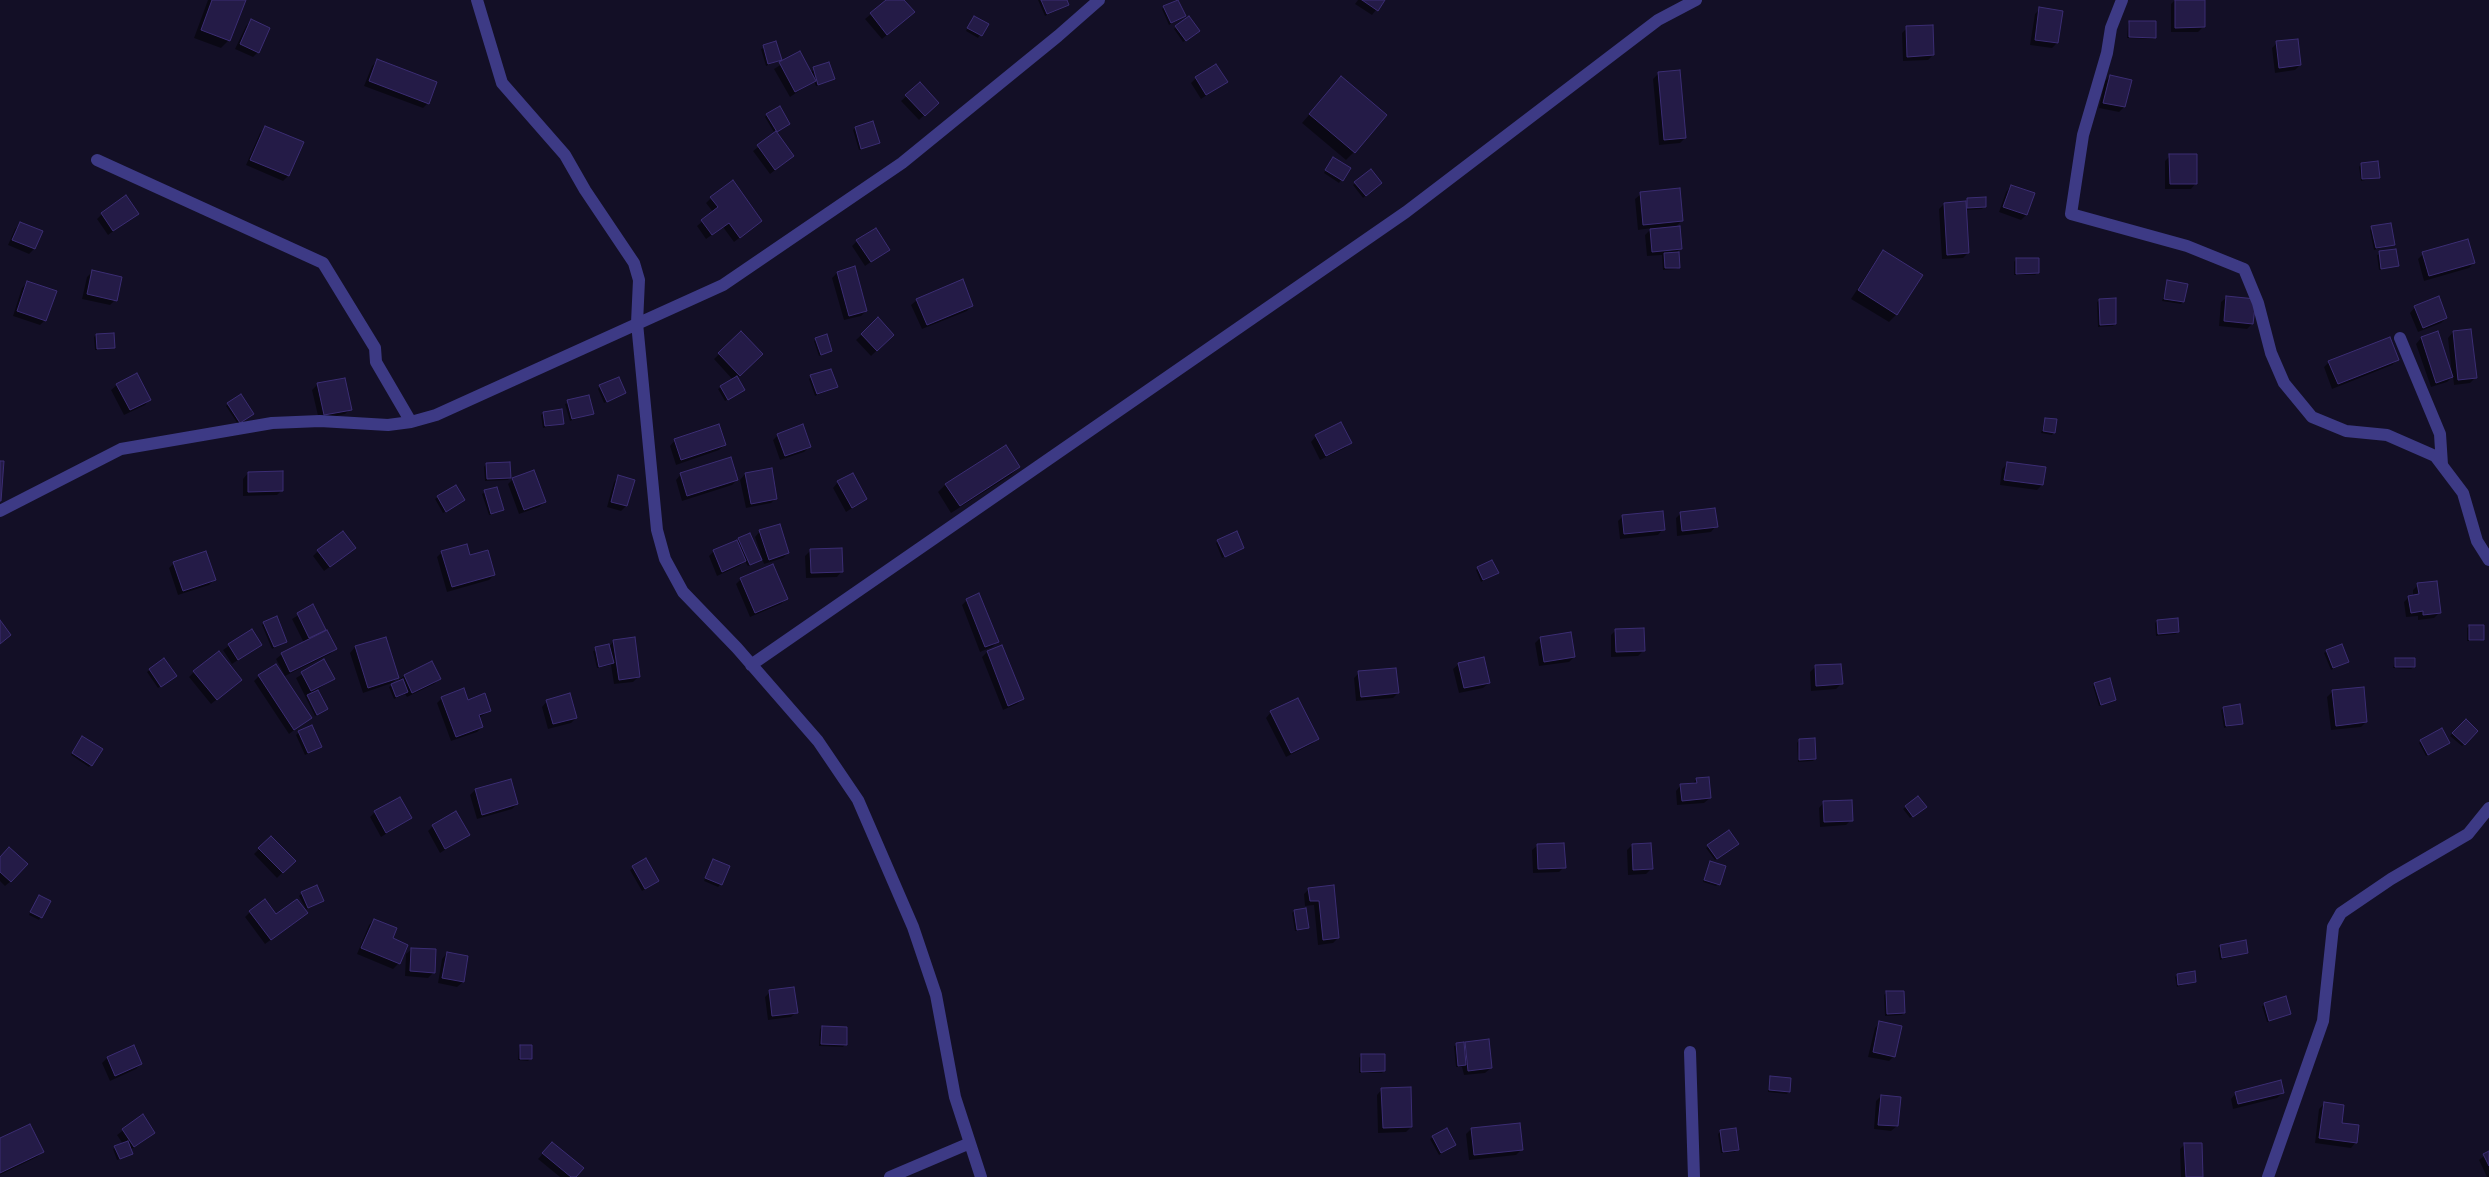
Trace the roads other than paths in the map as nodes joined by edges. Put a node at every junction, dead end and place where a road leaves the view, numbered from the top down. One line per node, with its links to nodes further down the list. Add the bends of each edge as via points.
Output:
1 (477, 0): 6 (street, via 502,83 565,154 634,263 639,280)
2 (1099, 0): 6 (street, via 902,163 723,285)
3 (1696, 0): 12 (street, via 1658,20 1406,212)
4 (2122, 0): 9 (street, via 2110,28 2107,53 2083,135 2071,214 2187,246 2244,269 2284,383 2312,417 2346,431 2386,435 2435,456)
5 (97, 160): 8 (street, via 323,263 375,348 376,362)
6 (637, 323): 8 (street, via 436,415); 12 (street, via 657,530 665,559 683,592)
7 (2400, 338): 9 (street, via 2440,434)
8 (411, 422): 10 (street, via 388,425 320,421 272,423 121,449)
9 (2442, 465): 11 (street, via 2463,493 2477,541)
10 (0, 511)
11 (2489, 560)
12 (751, 665): 15 (street, via 818,741 843,775 877,839 913,927 936,995 955,1097)
13 (2489, 808): 19 (street, via 2468,834 2341,913 2332,927 2323,1021)
14 (1690, 1052): 18 (street)
15 (970, 1143): 16 (street); 17 (street)
16 (890, 1177)
17 (981, 1177)
18 (1694, 1177)
19 (2268, 1177)

